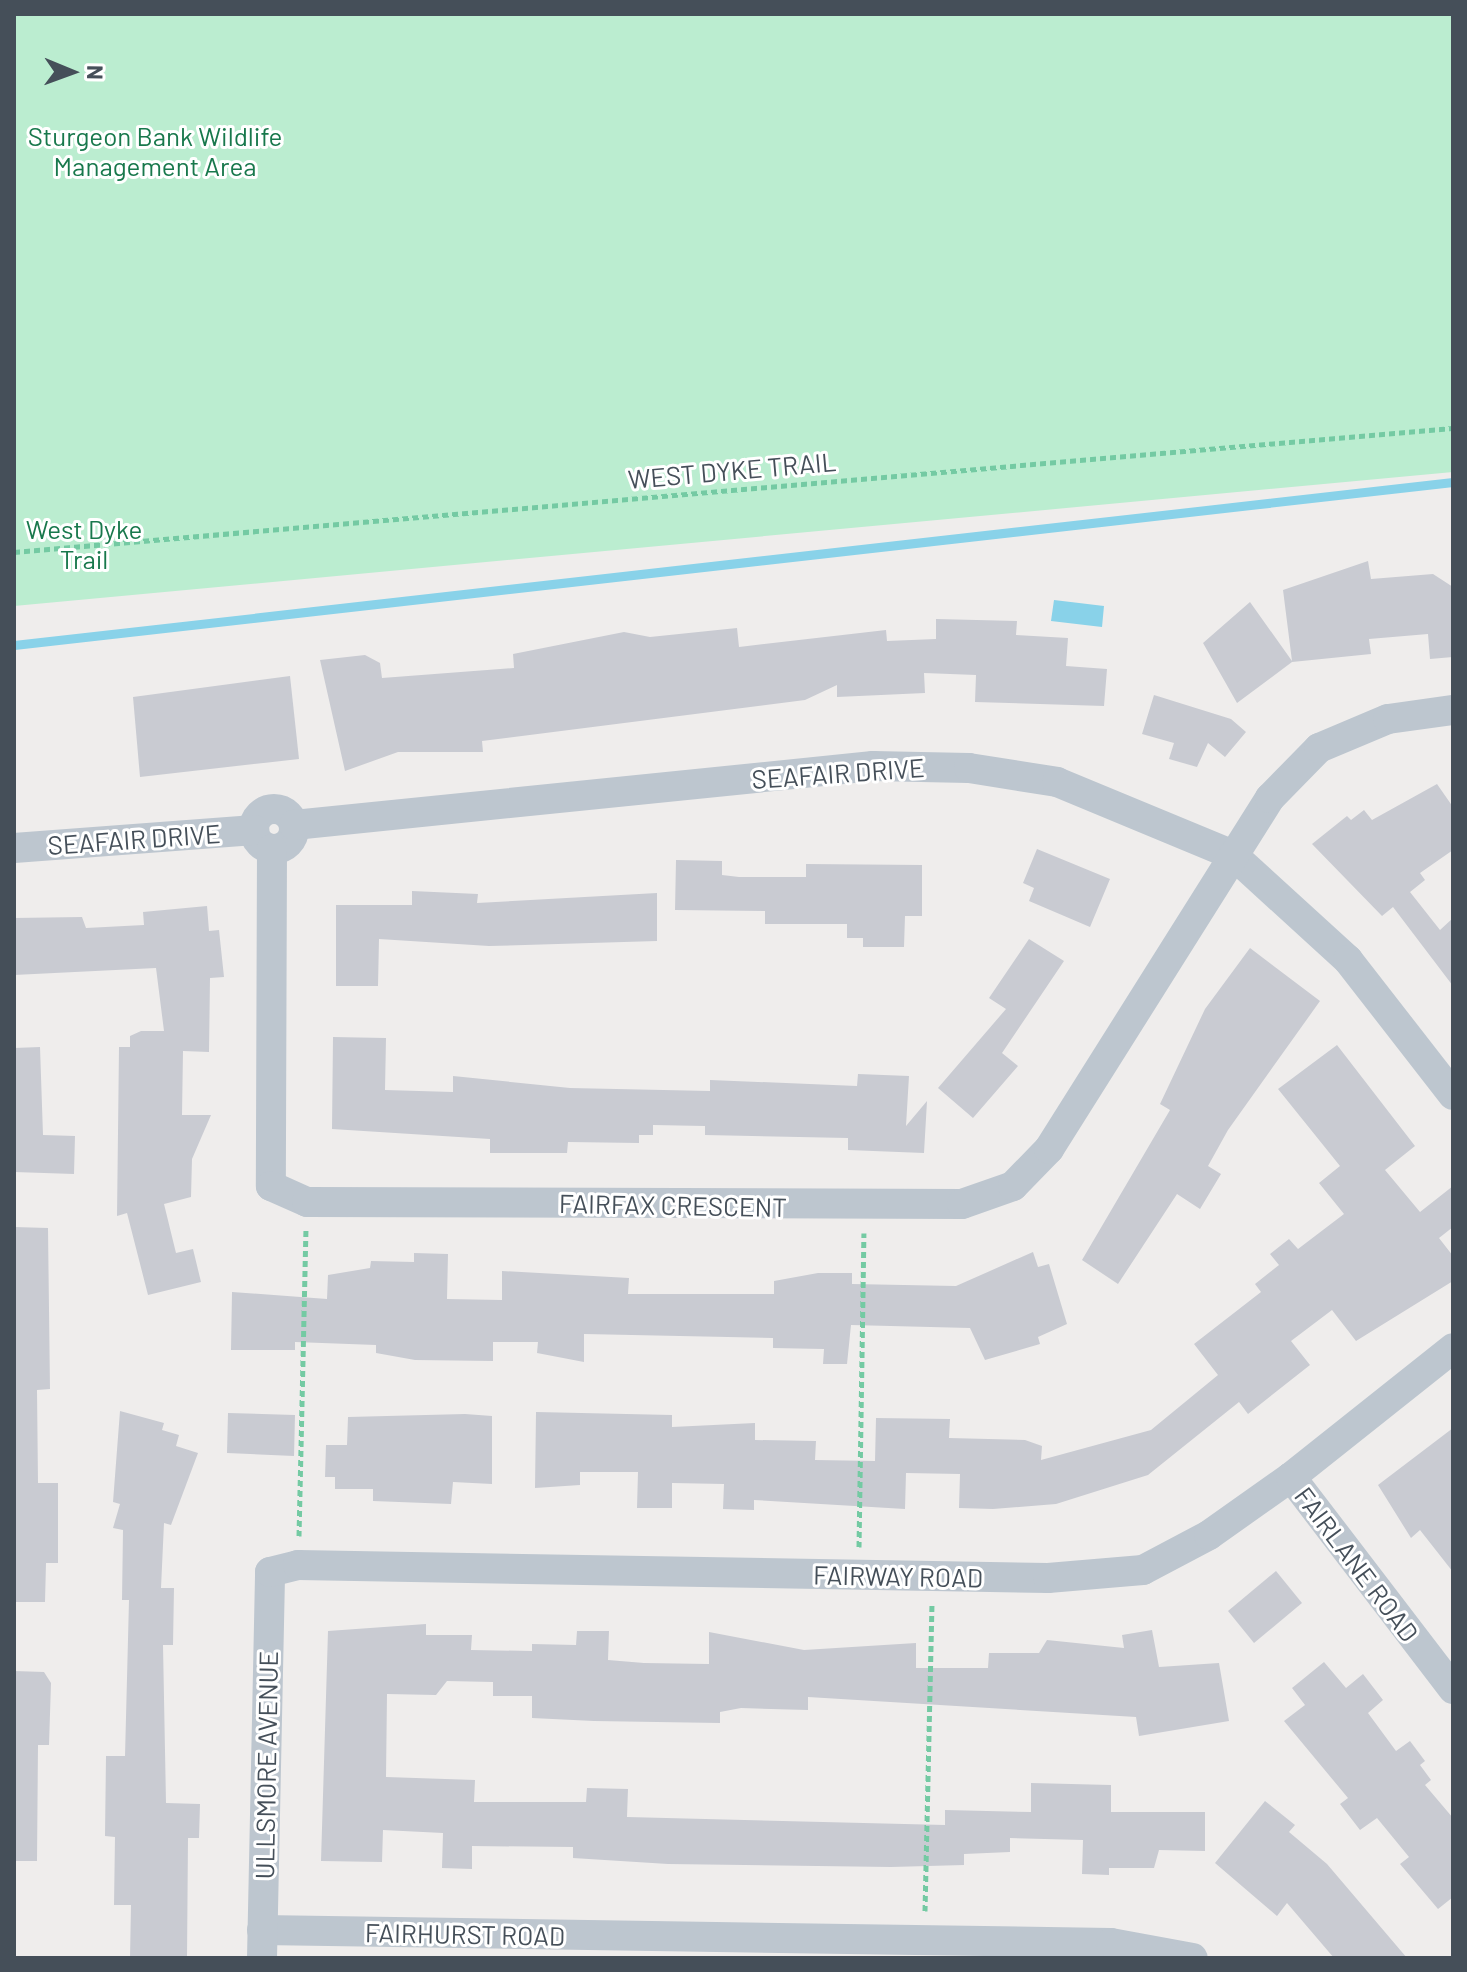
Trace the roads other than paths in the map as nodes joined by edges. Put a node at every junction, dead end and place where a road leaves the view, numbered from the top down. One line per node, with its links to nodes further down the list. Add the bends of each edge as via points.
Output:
1 (1453, 710): 4 (street, FAIRFAX CRESCENT, via 1388,719 1319,748 1270,798)
2 (263, 839): 3 (street, SEAFAIR DRIVE); 4 (street, SEAFAIR DRIVE, via 289,842 294,825 918,765 1057,782); 4 (street, FAIRFAX CRESCENT, via 271,1186 307,1202 865,1207 962,1204 1013,1186 1031,1171)
3 (14, 848)
4 (1233, 855): 5 (street, SEAFAIR DRIVE, via 1348,960)
5 (1453, 1095)
6 (1453, 1348): 7 (street, FAIRWAY ROAD)
7 (1291, 1477): 8 (street, FAIRWAY ROAD, via 1209,1535 1143,1570 933,1577); 9 (street, FAIRLANE ROAD)
8 (284, 1568): 10 (street, ULLSMORE AVENUE)
9 (1453, 1689)
10 (262, 1944): 11 (street, FAIRHURST ROAD)
11 (622, 1947): 12 (street, FAIRHURST ROAD, via 924,1940 1111,1943)
12 (1193, 1958)

